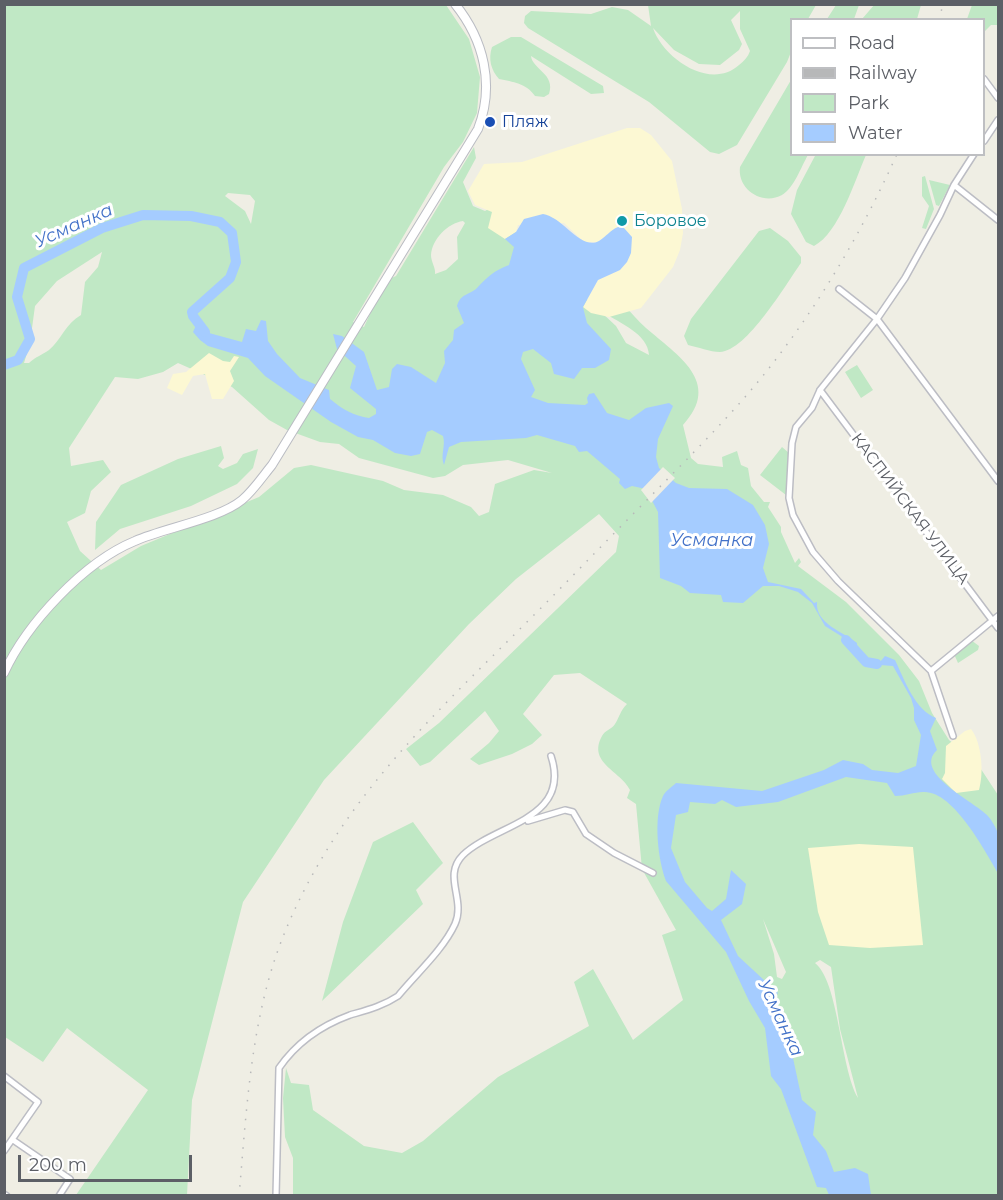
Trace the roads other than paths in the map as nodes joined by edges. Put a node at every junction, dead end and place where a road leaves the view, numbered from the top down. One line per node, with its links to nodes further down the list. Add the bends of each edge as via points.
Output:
1 (455, 4): 16 (street, via 468,20 486,74 485,109 478,129 272,465 242,501 133,541 98,563 20,642)
2 (985, 80): 3 (street)
3 (999, 98)
4 (999, 120): 5 (street)
5 (985, 140)
6 (974, 156): 7 (street)
7 (954, 185): 8 (street); 10 (street, via 916,258)
8 (999, 220)
9 (839, 289): 10 (street)
10 (877, 319): 11 (street); 12 (street)
11 (820, 390): 13 (street, КАСПИЙСКАЯ УЛИЦА); 15 (street, via 812,408 796,427 792,443 789,498 793,515 813,552 838,581)
12 (999, 481)
13 (996, 618): 14 (street, КАСПИЙСКАЯ УЛИЦА); 15 (street)
14 (999, 628)
15 (931, 671): 17 (street)
16 (4, 673)
17 (953, 736)
18 (551, 756): 19 (street, via 552,792)
19 (526, 821): 20 (street, via 565,810 573,812 586,834); 25 (street, via 485,839 456,864 452,873 458,903 455,924 398,996 324,1026 290,1053 279,1068)
20 (653, 873)
21 (4, 1076): 22 (street, via 38,1102)
22 (13, 1140): 23 (street); 24 (street, via 70,1179)
23 (4, 1151)
24 (59, 1196)
25 (276, 1196)

